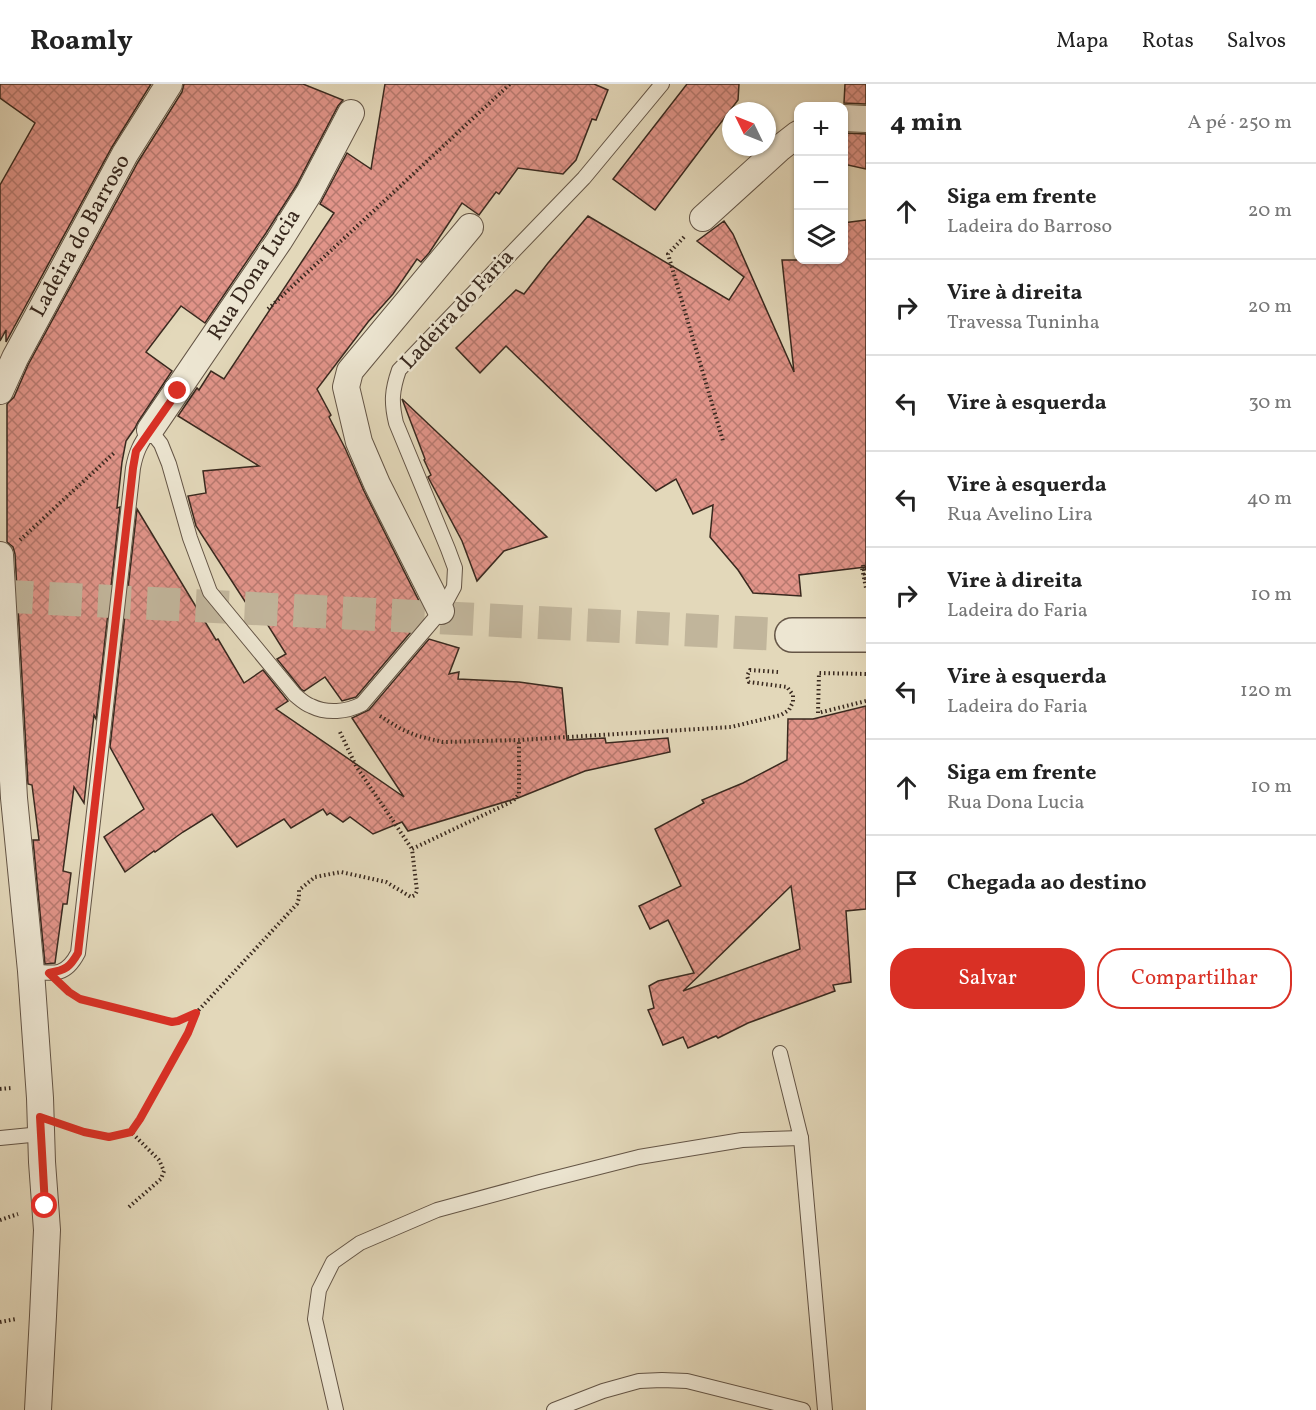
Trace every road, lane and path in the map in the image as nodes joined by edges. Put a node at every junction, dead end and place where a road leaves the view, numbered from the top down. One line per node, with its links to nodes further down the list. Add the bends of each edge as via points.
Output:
1 (169, 84): 9 (street, Ladeira do Barroso, via 125,154)
2 (662, 84): 16 (lane, Ladeira do Faria, via 584,178 399,370 393,387 396,423 455,568 454,587)
3 (351, 113): 10 (street, Rua Dona Lucia, via 279,241)
4 (848, 118): 5 (street)
5 (866, 119)
6 (794, 137): 7 (street)
7 (703, 218): 11 (path, via 668,254)
8 (470, 227): 16 (street, Ladeira do Faria, via 350,371 346,387 359,442)
9 (0, 391)
10 (150, 430): 23 (lane, via 169,464 210,592 295,695 311,707); 26 (lane, via 136,451 133,468 78,953 72,965 61,971)
11 (723, 441)
12 (0, 555): 26 (street, via 14,798)
13 (865, 566): 14 (path, bridge); 15 (path, via 862,568)
14 (866, 580)
15 (866, 588)
16 (441, 610): 22 (lane, Ladeira do Faria)
17 (792, 635): 18 (street)
18 (866, 635)
19 (778, 672): 24 (path, via 750,670 747,676 749,682 787,687 793,702 781,715 731,727)
20 (866, 674): 21 (path, via 819,673 818,713)
21 (866, 701)
22 (362, 704): 23 (lane); 24 (path, via 401,729 443,742)
23 (332, 712): 25 (path, via 356,765)
24 (519, 740): 25 (path, via 517,798)
25 (412, 849): 27 (path, via 415,895 411,897 386,882 341,872 315,877 299,890 297,904)
26 (40, 972): 27 (path, via 80,999 172,1022); 29 (street)
27 (196, 1013): 30 (path)
28 (780, 1053): 32 (lane)
29 (40, 1125): 30 (path, via 109,1137); 31 (lane); 34 (street, via 46,1230)
30 (131, 1132): 33 (path, via 159,1160 164,1171 161,1179)
31 (0, 1138)
32 (801, 1138): 35 (lane, via 742,1140 639,1157 437,1210 360,1243 333,1262 319,1290 315,1319); 38 (lane)
33 (129, 1207)
34 (38, 1410)
35 (336, 1410)
36 (554, 1410): 37 (lane, via 639,1381 662,1380 687,1382)
37 (803, 1410)
38 (825, 1410)

